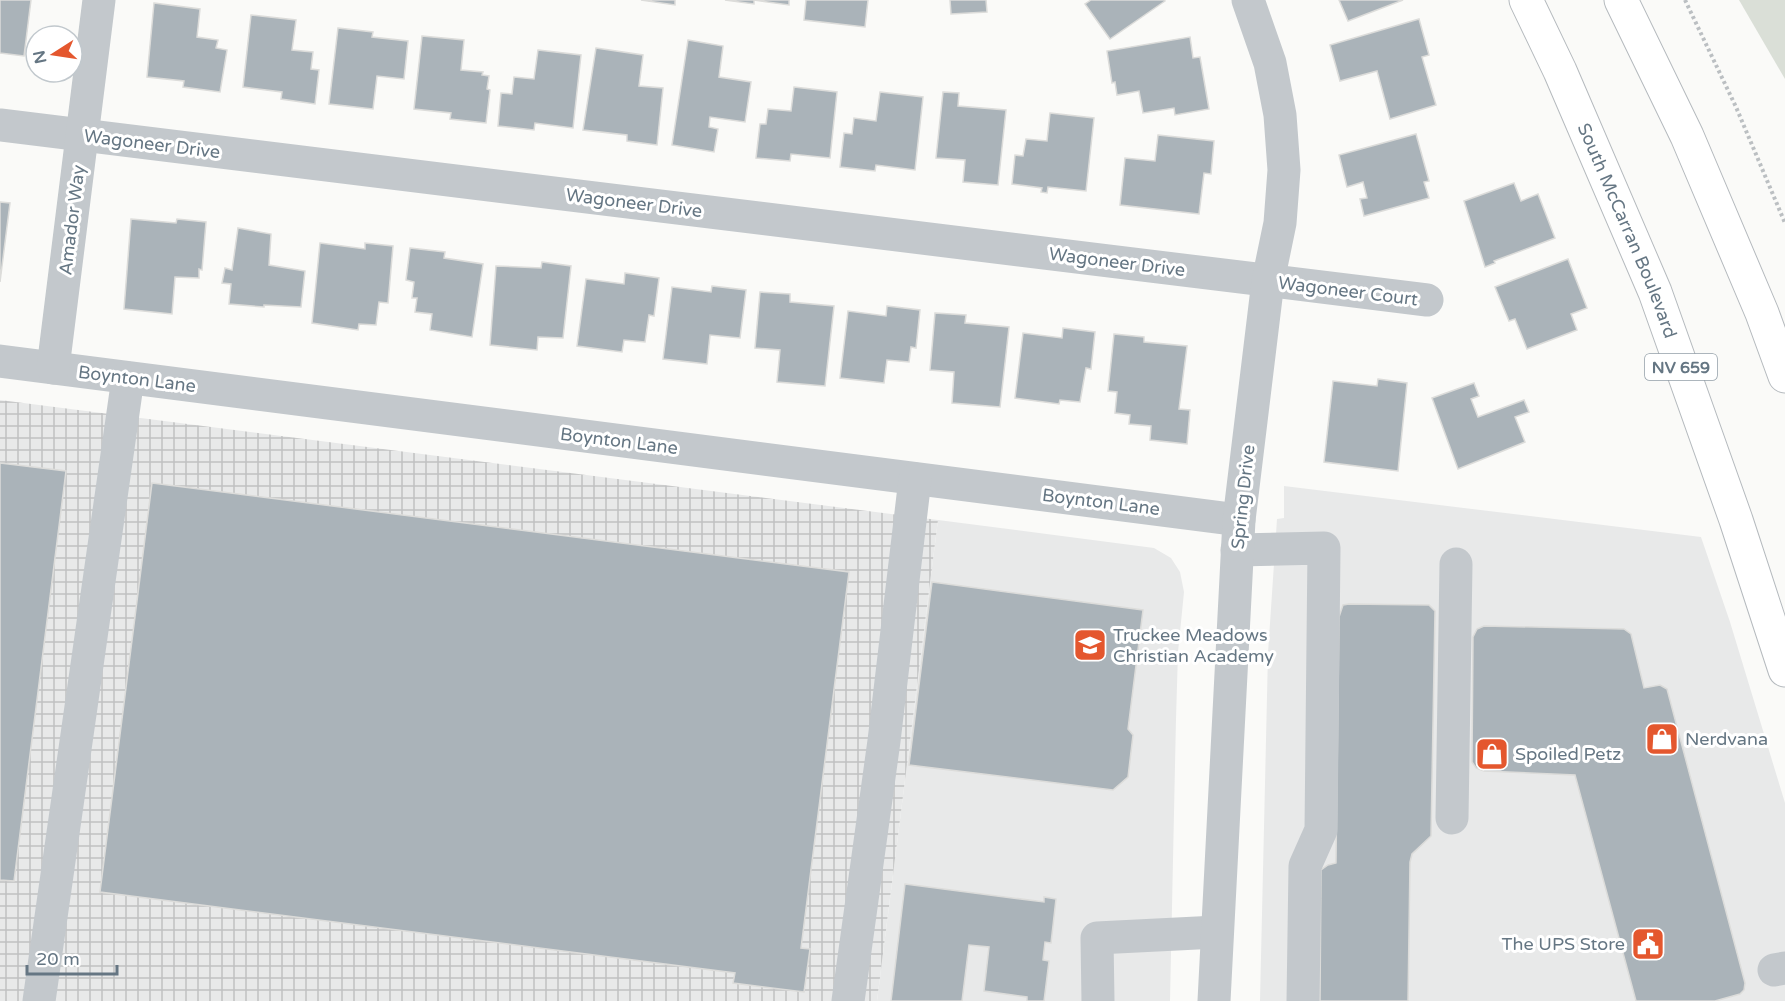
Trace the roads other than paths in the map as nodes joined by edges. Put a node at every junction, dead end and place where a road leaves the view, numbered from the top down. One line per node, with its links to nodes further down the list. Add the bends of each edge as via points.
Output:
1 (99, 0): 6 (street, Amador Way)
2 (1248, 0): 7 (street, Spring Drive, via 1270,63 1280,115 1284,170 1280,223)
3 (1526, 0): 16 (main road, South McCarran Boulevard / NV 659, via 1655,292)
4 (1621, 0): 11 (main road, via 1687,136)
5 (0, 125): 6 (street, Wagoneer Drive)
6 (82, 136): 7 (street, Wagoneer Drive); 10 (street, Amador Way)
7 (1268, 281): 8 (street, Wagoneer Court); 14 (street, Spring Drive)
8 (1427, 300)
9 (0, 361): 10 (street, Boynton Lane)
10 (53, 368): 12 (street, Boynton Lane)
11 (1785, 376)
12 (128, 378): 13 (street, Boynton Lane); 19 (street)
13 (915, 478): 14 (street, Boynton Lane); 20 (street)
14 (1238, 535): 18 (street, Spring Drive); 23 (street, Boynton Lane, via 1324,548 1321,830 1305,866)
15 (1456, 564): 17 (street)
16 (1785, 670)
17 (1452, 818)
18 (1217, 932): 21 (street, via 1097,938); 22 (street, Spring Drive)
19 (39, 1001)
20 (848, 1001)
21 (1098, 1001)
22 (1214, 1001)
23 (1303, 1001)

